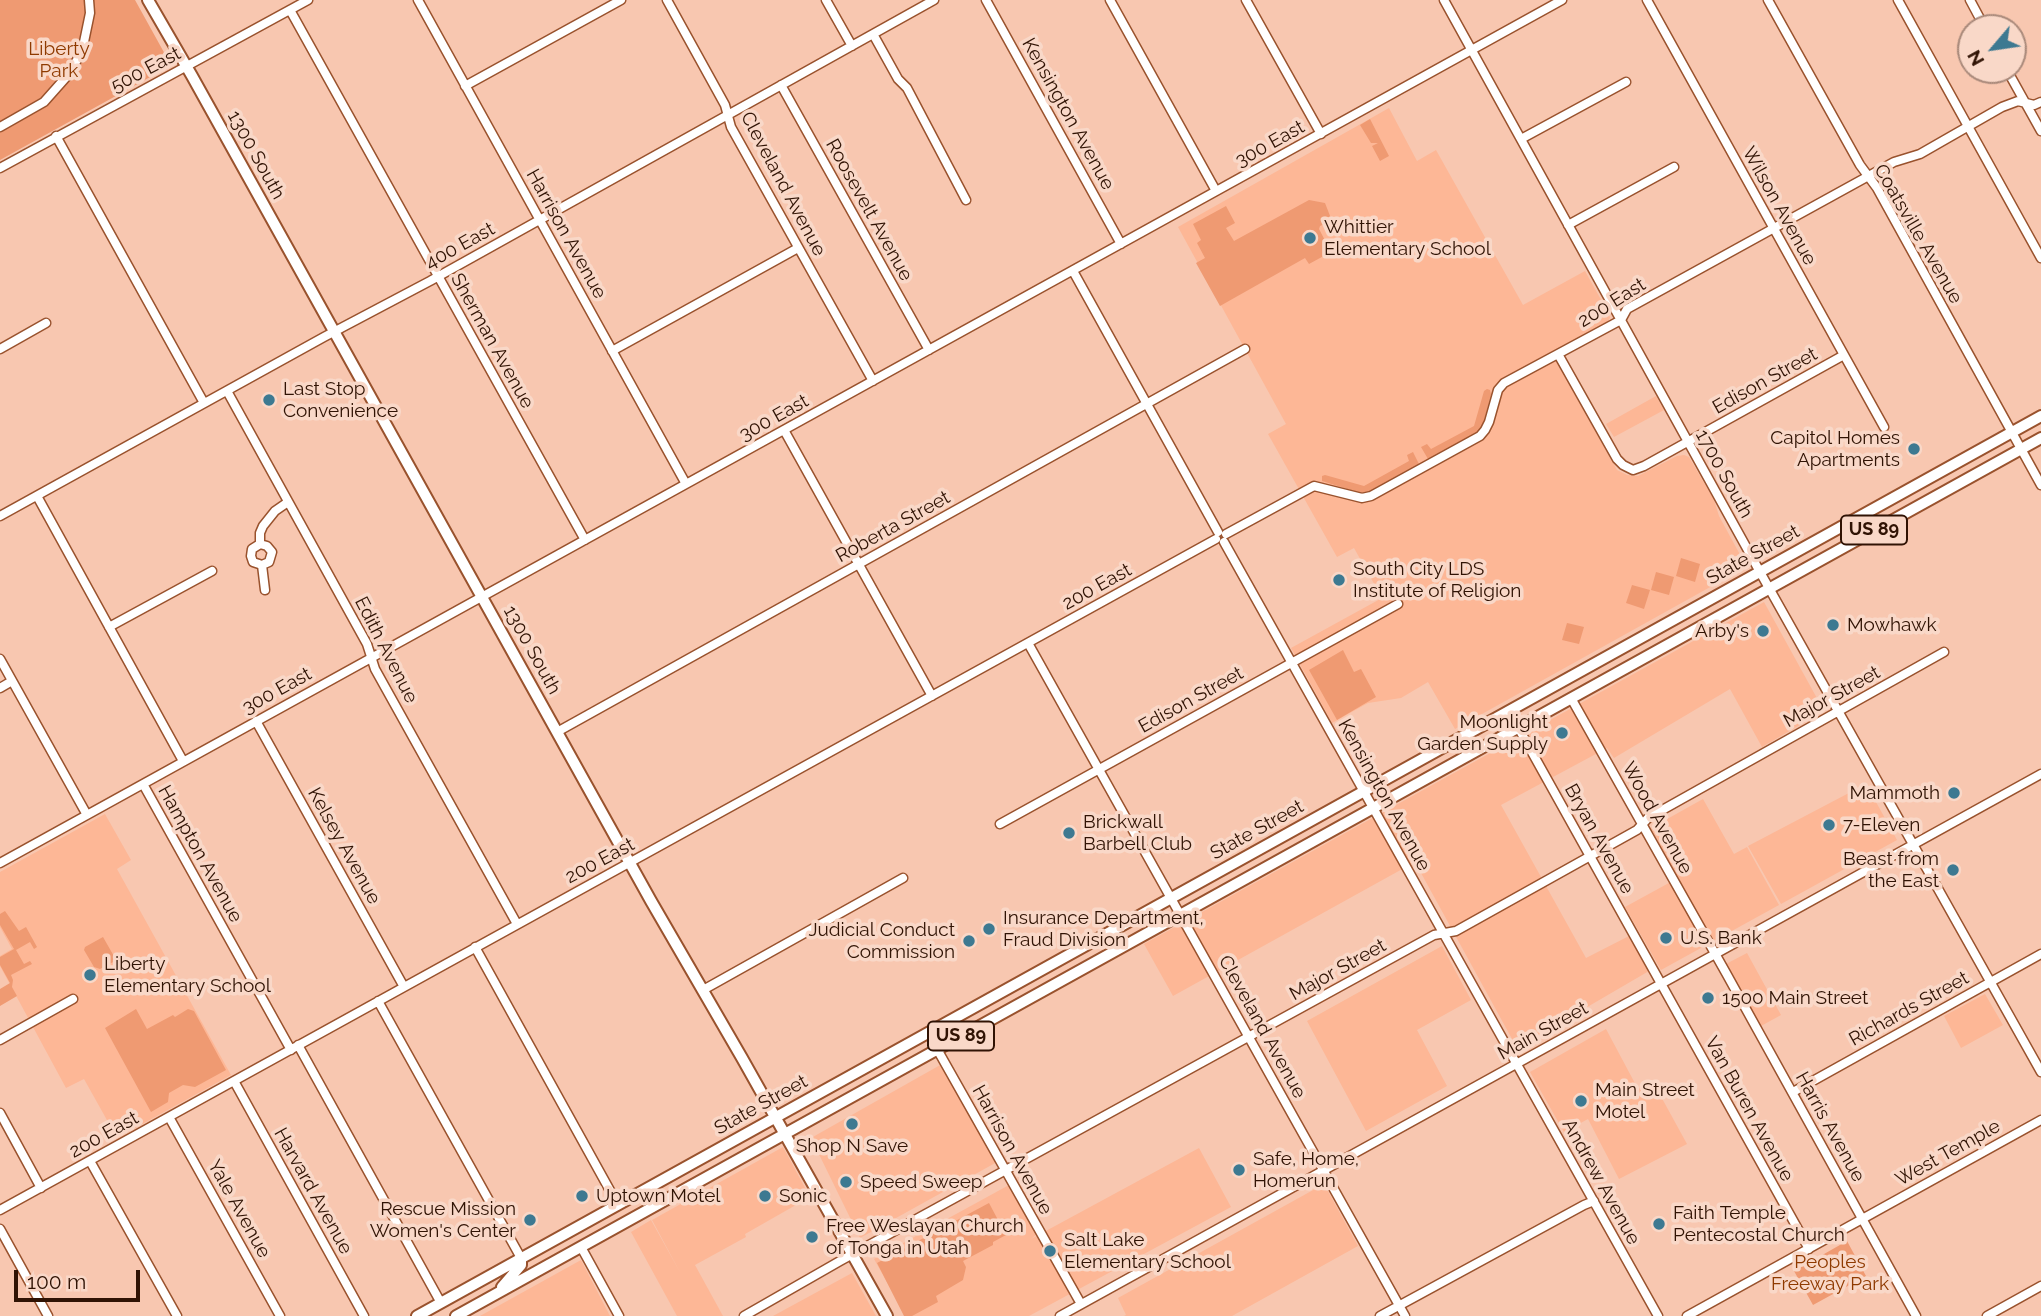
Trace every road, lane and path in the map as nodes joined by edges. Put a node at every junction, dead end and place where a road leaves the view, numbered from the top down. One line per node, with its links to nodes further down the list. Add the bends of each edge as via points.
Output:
1 (89, 0): 29 (street, via 84,42 68,75 44,102)
2 (148, 0): 21 (main road, 1300 South)
3 (308, 0): 17 (street, 500 East)
4 (418, 0): 25 (street, Harrison Avenue)
5 (621, 0): 25 (street)
6 (667, 0): 28 (street, Cleveland Avenue)
7 (826, 0): 19 (street)
8 (934, 0): 18 (street, 400 East)
9 (986, 0): 43 (street, Kensington Avenue)
10 (1110, 0): 38 (street)
11 (1247, 0): 32 (street)
12 (1444, 0): 20 (street, 1700 South)
13 (1562, 0): 20 (street, 300 East)
14 (1647, 0): 42 (street, Wilson Avenue)
15 (1768, 0): 37 (street, Coatsville Avenue)
16 (1898, 0): 30 (street)
17 (294, 5): 21 (street, 500 East); 47 (street, Sherman Avenue)
18 (873, 34): 19 (street, 400 East); 39 (street)
19 (852, 46): 24 (street, 400 East)
20 (1472, 50): 32 (street, 300 East); 34 (street, 1700 South)
21 (186, 66): 33 (street, 500 East); 50 (main road, 1300 South)
22 (1626, 82): 34 (street)
23 (2015, 84): 27 (street)
24 (781, 85): 28 (street, 400 East); 53 (street, Roosevelt Avenue)
25 (466, 86): 40 (street, Harrison Avenue)
26 (2041, 102): 27 (street, 200 East)
27 (2025, 103): 30 (street, 200 East, via 2018,100); 31 (street)
28 (728, 114): 40 (street, 400 East); 44 (street, Cleveland Avenue)
29 (0, 127)
30 (1968, 127): 37 (street, 200 East); 45 (street)
31 (2041, 131)
32 (1321, 134): 38 (street, 300 East)
33 (56, 136): 36 (street, 500 East); 59 (street)
34 (1521, 139): 41 (street, 1700 South)
35 (1674, 167): 41 (street)
36 (0, 168)
37 (1868, 177): 42 (street, 200 East); 64 (street, Coatsville Avenue)
38 (1216, 191): 43 (street, 300 East)
39 (966, 200)
40 (540, 219): 47 (street, 400 East); 54 (street, Harrison Avenue)
41 (1568, 225): 48 (street, 1700 South)
42 (1774, 229): 48 (street, 200 East, via 1627,310); 56 (street, Wilson Avenue)
43 (1121, 244): 46 (street, 300 East)
44 (798, 248): 54 (street); 57 (street, Cleveland Avenue)
45 (2041, 258)
46 (1073, 271): 53 (street, 300 East); 60 (street, Kensington Avenue)
47 (439, 276): 50 (street, 400 East); 74 (street, Sherman Avenue)
48 (1621, 320): 55 (street, 200 East); 66 (street, 1700 South)
49 (46, 323): 51 (street)
50 (335, 332): 58 (street, 400 East); 82 (main road, 1300 South)
51 (0, 349)
52 (1245, 349): 60 (street, Roberta Street)
53 (929, 350): 57 (street, 300 East)
54 (612, 351): 68 (street, Harrison Avenue)
55 (1558, 354): 66 (street, Edison Street, via 1617,459 1627,468 1637,469); 73 (street, 200 East, via 1504,383 1480,436 1371,496 1362,498 1314,486)
56 (1844, 355): 62 (street, Wilson Avenue); 66 (street, Edison Street)
57 (873, 381): 63 (street, 300 East)
58 (227, 391): 59 (street, 400 East); 71 (street, Edith Avenue)
59 (204, 403): 70 (street, 400 East)
60 (1147, 404): 73 (street, Kensington Avenue); 76 (street, Roberta Street)
61 (2041, 416): 64 (main road, State Street / US 89)
62 (1884, 427)
63 (784, 430): 68 (street, 300 East); 76 (street)
64 (2012, 432): 67 (street, Coatsville Avenue); 79 (main road, State Street / US 89)
65 (2041, 438): 67 (main road, State Street / US 89)
66 (1688, 442): 79 (street, 1700 South)
67 (2021, 449): 69 (street, Coatsville Avenue); 80 (main road, State Street / US 89)
68 (687, 484): 74 (street, 300 East)
69 (2041, 485)
70 (37, 496): 72 (street, 400 East); 84 (street, Hampton Avenue)
71 (288, 502): 75 (street, via 263,526); 87 (street, Edith Avenue)
72 (0, 516)
73 (1221, 537): 85 (street, 200 East); 89 (street, Kensington Avenue)
74 (586, 540): 82 (street, 300 East)
75 (260, 544): 77 (street, via 251,556); 77 (street, via 272,552 269,562)
76 (859, 564): 92 (street); 98 (street, Roberta Street)
77 (262, 565): 81 (street)
78 (212, 571): 84 (street)
79 (1760, 572): 80 (street, 1700 South); 94 (main road, State Street / US 89)
80 (1769, 588): 93 (main road, State Street / US 89); 95 (street, 1700 South)
81 (265, 590)
82 (482, 596): 87 (street, 300 East); 98 (main road, 1300 South)
83 (1398, 604): 89 (street, Edison Street)
84 (109, 627): 99 (street, Hampton Avenue)
85 (1028, 643): 92 (street, 200 East); 100 (street, Cleveland Avenue)
86 (1944, 652): 95 (street, Major Street)
87 (371, 657): 96 (street, 300 East); 115 (street, Edith Avenue)
88 (0, 659): 90 (street)
89 (1292, 662): 100 (street, Edison Street); 103 (street, Kensington Avenue)
90 (12, 681): 91 (street); 105 (street)
91 (0, 688)
92 (932, 696): 110 (street, 200 East)
93 (1571, 698): 97 (main road, State Street / US 89); 107 (street, Wood Avenue)
94 (1509, 711): 97 (street, Bryan Avenue); 103 (main road, State Street / US 89)
95 (1839, 711): 107 (street, Major Street); 108 (street, 1700 South)
96 (256, 721): 99 (street, 300 East); 122 (street, Kelsey Avenue)
97 (1518, 727): 104 (main road, State Street / US 89); 109 (street, Bryan Avenue)
98 (557, 732): 110 (main road, 1300 South)
99 (183, 761): 102 (street, 300 East)
100 (1099, 769): 106 (street, Edison Street); 113 (street, Cleveland Avenue)
101 (2041, 774): 108 (street, Main Street)
102 (143, 783): 105 (street, 300 East); 128 (street, Hampton Avenue)
103 (1364, 791): 104 (street, Kensington Avenue); 113 (main road, State Street / US 89)
104 (1374, 807): 114 (main road, State Street / US 89); 116 (street, Kensington Avenue)
105 (87, 815): 111 (street, 300 East)
106 (1000, 824)
107 (1642, 824): 109 (street, Major Street); 118 (street, Wood Avenue)
108 (1914, 844): 118 (street, Main Street); 120 (street, 1700 South)
109 (1590, 856): 116 (street, Major Street, via 1456,931); 121 (street, Bryan Avenue)
110 (629, 862): 115 (street, 200 East); 123 (main road, 1300 South)
111 (0, 863)
112 (903, 878): 123 (street)
113 (1171, 898): 114 (street, Cleveland Avenue); 136 (main road, State Street / US 89)
114 (1181, 914): 126 (street, Cleveland Avenue); 129 (main road, State Street / US 89)
115 (517, 924): 117 (street, 200 East)
116 (1444, 933): 126 (street, Major Street); 130 (street, Kensington Avenue)
117 (475, 947): 122 (street, 200 East); 144 (street)
118 (1715, 954): 121 (street, Main Street); 133 (street, Harris Avenue)
119 (2041, 954): 120 (street, Richards Street)
120 (1991, 982): 131 (street, 1700 South); 133 (street, Richards Street)
121 (1661, 984): 130 (street, Main Street); 150 (street, Van Buren Avenue)
122 (404, 987): 125 (street, 200 East)
123 (703, 990): 136 (main road, 1300 South)
124 (73, 999): 127 (street)
125 (378, 1001): 128 (street, 200 East); 152 (street)
126 (1250, 1037): 140 (street, Cleveland Avenue); 141 (street, Major Street)
127 (0, 1040)
128 (294, 1048): 132 (street, 200 East); 155 (street, Hampton Avenue)
129 (937, 1049): 138 (main road, State Street / US 89); 141 (street, Harrison Avenue)
130 (1517, 1063): 140 (street, Main Street); 143 (street, Andrew Avenue)
131 (2041, 1072)
132 (234, 1081): 135 (street, 200 East); 161 (street, Harvard Avenue)
133 (1793, 1093): 147 (street, Harris Avenue)
134 (0, 1113): 142 (street)
135 (169, 1117): 139 (street, 200 East); 160 (street, Yale Avenue)
136 (775, 1117): 138 (main road, 1300 South); 144 (main road, State Street / US 89)
137 (2041, 1120): 147 (street, West Temple)
138 (785, 1133): 149 (main road, State Street / US 89); 151 (main road, 1300 South)
139 (90, 1161): 142 (street, 200 East); 159 (street)
140 (1324, 1170): 156 (street, Main Street); 157 (street, Cleveland Avenue)
141 (1006, 1171): 151 (street, Major Street); 156 (street, Harrison Avenue)
142 (41, 1188): 145 (street, 200 East)
143 (1594, 1201): 157 (street); 170 (street, Andrew Avenue)
144 (618, 1205): 146 (main road, State Street / US 89)
145 (0, 1210)
146 (594, 1218): 149 (main road); 152 (main road, State Street / US 89)
147 (1863, 1219): 150 (street, West Temple); 172 (street, Harris Avenue)
148 (0, 1229): 158 (street)
149 (581, 1247): 154 (main road, State Street / US 89); 164 (street)
150 (1809, 1249): 171 (street, West Temple)
151 (853, 1255): 165 (street, Major Street); 166 (main road, 1300 South)
152 (521, 1258): 154 (main road, via 521,1265); 155 (main road, State Street / US 89)
153 (2041, 1286): 173 (street)
154 (497, 1293): 163 (main road, State Street / US 89)
155 (441, 1303): 162 (main road, State Street / US 89)
156 (1081, 1304): 167 (street, Main Street)
157 (1399, 1306): 168 (street); 169 (street, Cleveland Avenue)
158 (48, 1316)
159 (177, 1316)
160 (280, 1316)
161 (364, 1316)
162 (417, 1316)
163 (456, 1316)
164 (619, 1316)
165 (744, 1316)
166 (887, 1316)
167 (1060, 1316)
168 (1381, 1316)
169 (1405, 1316)
170 (1658, 1316)
171 (1687, 1316)
172 (1916, 1316)
173 (1987, 1316)

